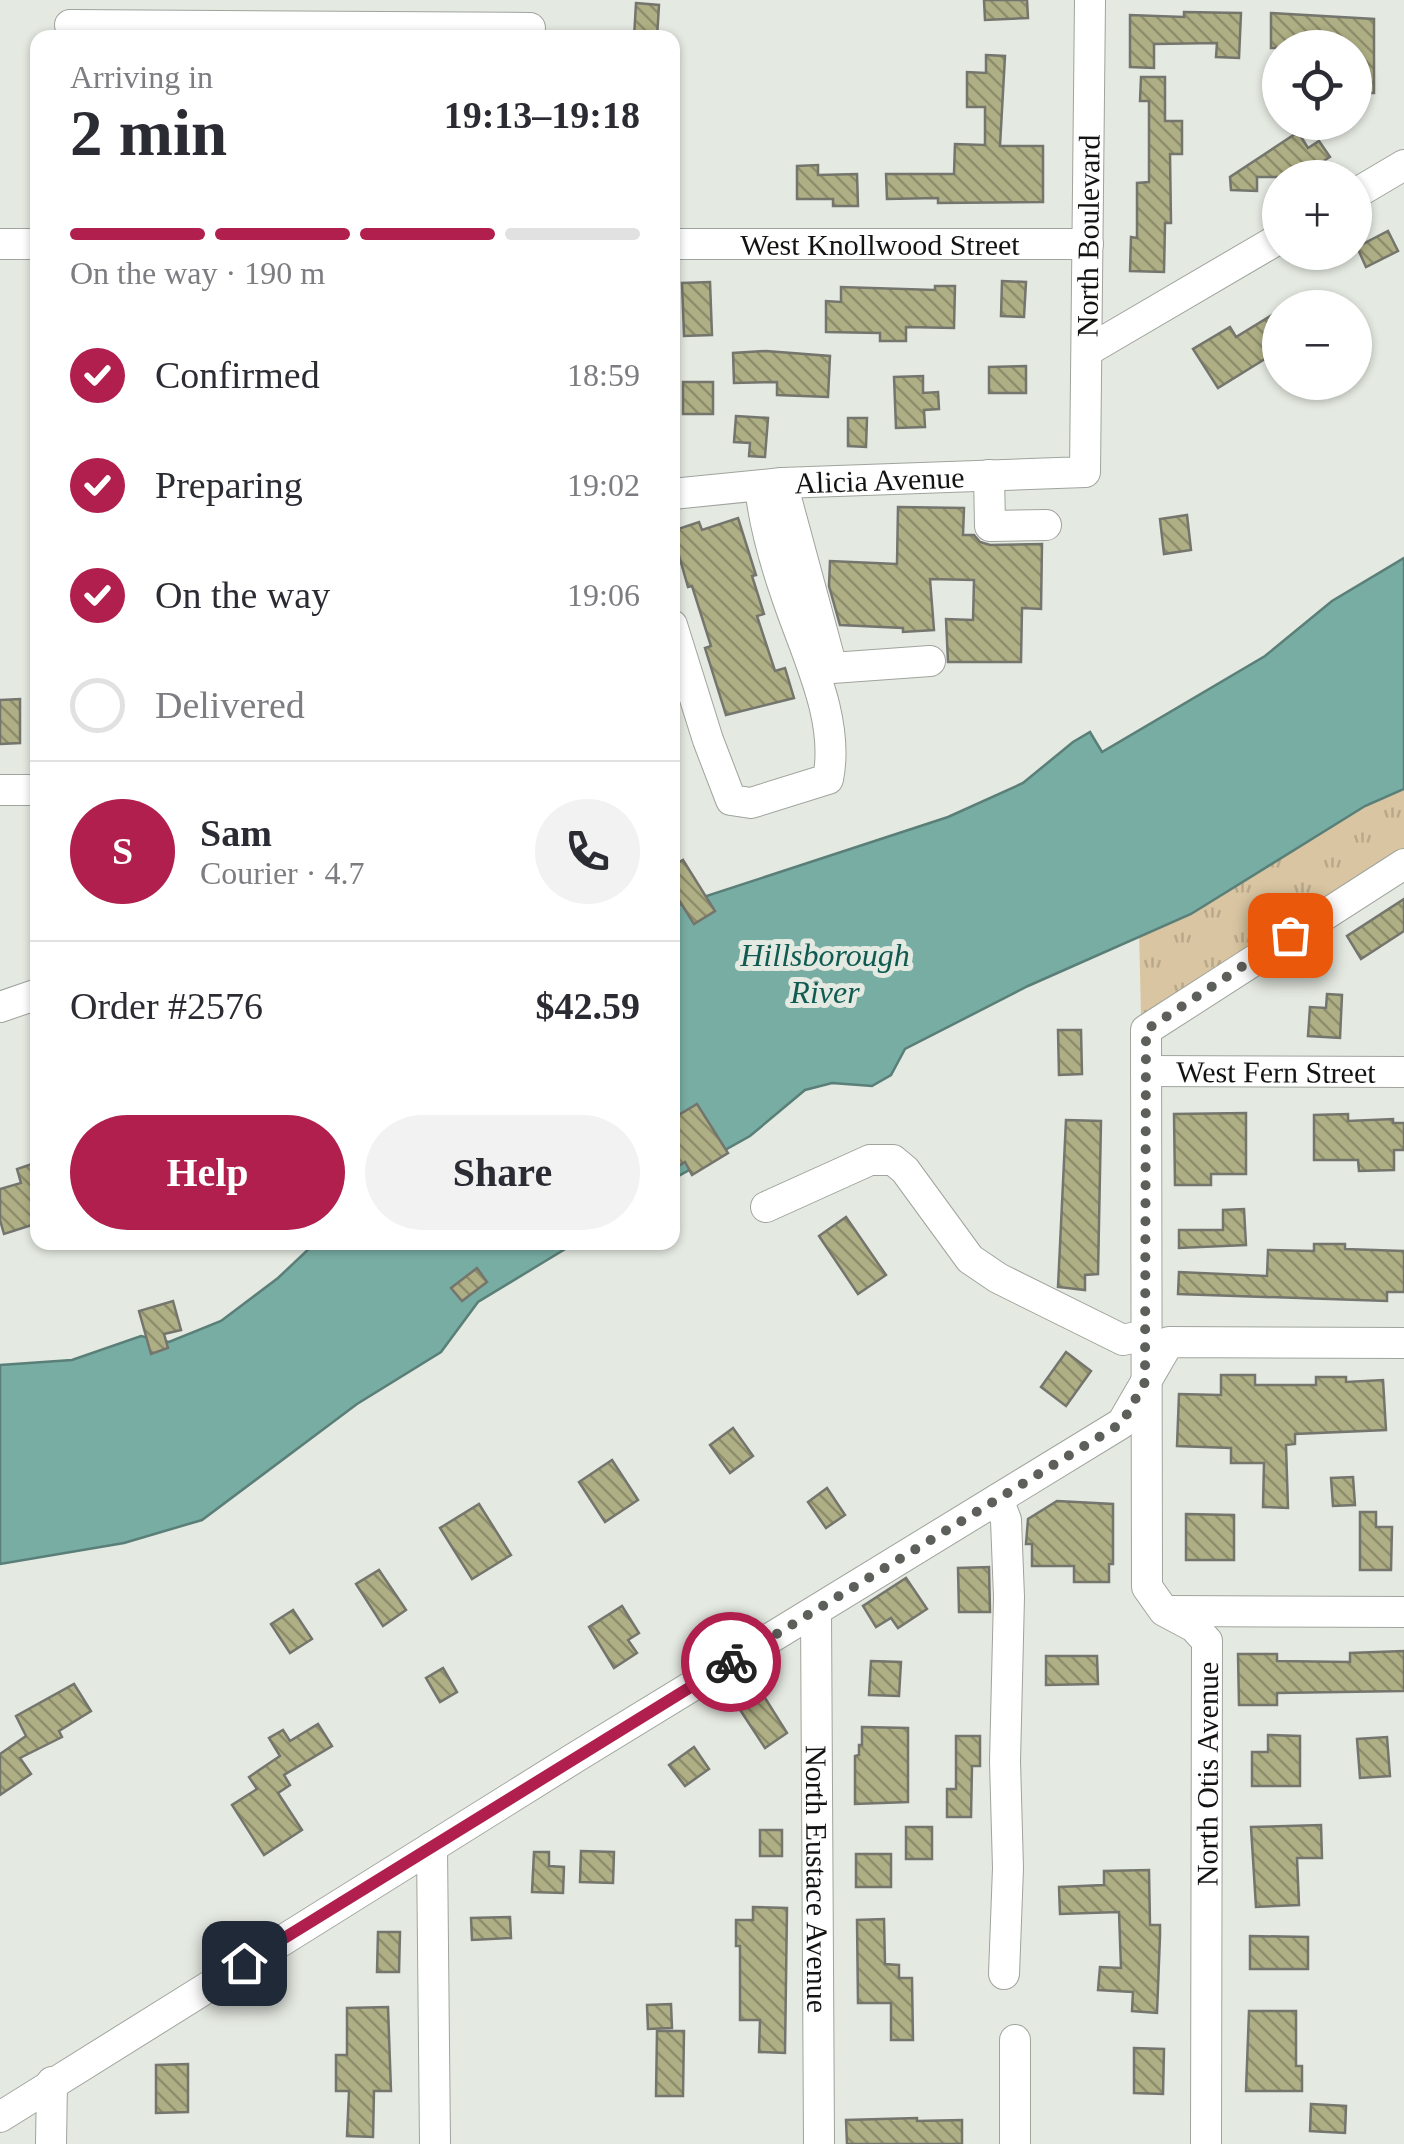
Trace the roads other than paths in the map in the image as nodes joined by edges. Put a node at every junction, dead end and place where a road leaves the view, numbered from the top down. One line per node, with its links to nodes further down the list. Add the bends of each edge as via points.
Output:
1 (1090, 0): 9 (street, North Boulevard)
2 (70, 21): 3 (street)
3 (530, 28)
4 (1404, 165): 5 (street)
5 (1372, 184)
6 (0, 244): 7 (street)
7 (30, 244)
8 (680, 244): 9 (street, West Knollwood Street)
9 (1088, 244): 11 (street, North Boulevard)
10 (1262, 249): 11 (street)
11 (1087, 351): 12 (street, North Boulevard)
12 (1085, 472): 14 (street, Alicia Avenue)
13 (771, 485): 14 (street, Alicia Avenue); 15 (street, Alicia Avenue); 17 (street, via 772,545 834,752 828,780 751,803 731,800); 18 (street, via 832,668)
14 (989, 487): 16 (street, via 990,526)
15 (680, 493)
16 (1046, 526)
17 (680, 651)
18 (930, 662)
19 (0, 790): 20 (street)
20 (30, 790)
21 (1404, 864): 24 (street, via 1146,1030)
22 (30, 997): 23 (street)
23 (0, 1008)
24 (1146, 1071): 25 (street, West Fern Street); 27 (street)
25 (1404, 1072)
26 (766, 1207): 27 (street, via 870,1160 893,1160 970,1259 1124,1340)
27 (1145, 1335): 29 (street)
28 (1404, 1343): 29 (street, via 1169,1342)
29 (1145, 1382): 30 (street, via 1122,1423); 32 (street, via 1146,1586)
30 (998, 1499): 31 (street); 35 (street, via 1006,1520 1009,1597)
31 (816, 1610): 34 (street); 41 (street, North Eustace Avenue)
32 (1164, 1611): 33 (street); 43 (street, North Otis Avenue, via 1207,1640)
33 (1404, 1612)
34 (432, 1847): 37 (street); 40 (street)
35 (1004, 1974)
36 (1015, 2040): 42 (street)
37 (52, 2082): 38 (street); 39 (street)
38 (0, 2117)
39 (51, 2144)
40 (435, 2144)
41 (819, 2144)
42 (1015, 2144)
43 (1206, 2144)

